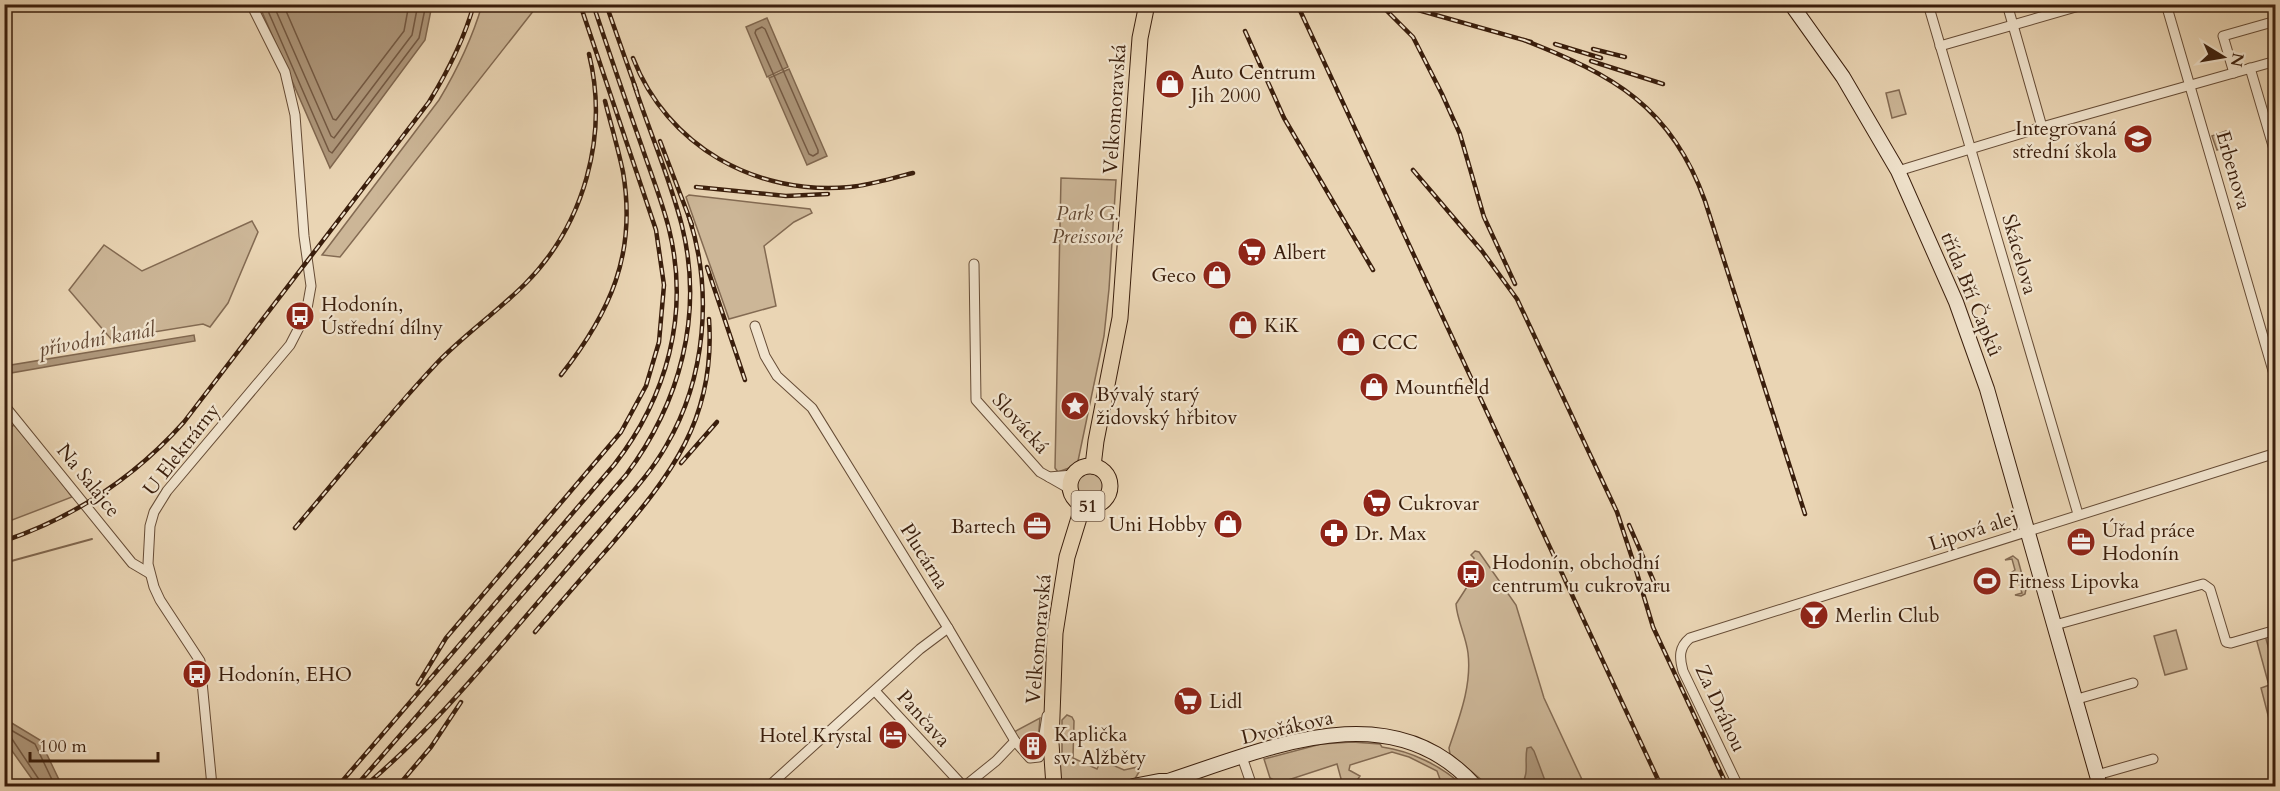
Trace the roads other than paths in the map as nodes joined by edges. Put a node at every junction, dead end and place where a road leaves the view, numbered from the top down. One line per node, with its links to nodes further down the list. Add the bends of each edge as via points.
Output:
1 (251, 4): 29 (street, U Elektrárny, via 291,92 311,286 306,314 290,345 167,491 154,512 148,539)
2 (1147, 4): 24 (main road, Velkomoravská / 51, via 1140,38 1120,318)
3 (1791, 4): 18 (street, třída Bří Čapků, via 1843,77)
4 (1928, 4): 10 (street, Skácelova)
5 (2007, 4): 9 (street)
6 (2086, 4): 9 (street)
7 (2166, 4): 14 (street, Erbenova)
8 (2276, 21): 13 (street, via 2223,36)
9 (2012, 25): 10 (street); 15 (street)
10 (1941, 46): 16 (street, Skácelova)
11 (2276, 61): 12 (street)
12 (2250, 68): 13 (street); 17 (street)
13 (2234, 73): 14 (street)
14 (2190, 86): 15 (street); 21 (street, Erbenova)
15 (2042, 127): 16 (street)
16 (1971, 148): 18 (street); 27 (street, Skácelova)
17 (2276, 156)
18 (1898, 171): 28 (street, třída Bří Čapků, via 1956,302 1988,389)
19 (974, 264): 25 (street, Slovácká, via 976,400 1037,468 1049,477)
20 (754, 326): 31 (street, Plucárna, via 777,376 812,408)
21 (2276, 381)
22 (4, 405): 29 (street, Na Salajce, via 132,562)
23 (2276, 453): 27 (street, Lipová alej)
24 (1093, 466): 25 (main road, 51, via 1080,468); 26 (main road, 51, via 1107,474 1110,492 1100,504)
25 (1071, 482): 26 (main road, 51, via 1074,499)
26 (1083, 505): 37 (main road, Velkomoravská / 51, via 1067,557 1058,607)
27 (2078, 514): 28 (street, Lipová alej)
28 (2026, 532): 30 (street, třída Bří Čapků); 33 (street, Lipová alej, via 1697,634)
29 (149, 573): 44 (street, U Elektrárny, via 160,600 200,661)
30 (2055, 626): 32 (street, via 2206,585 2226,642); 36 (street, třída Bří Čapků)
31 (948, 628): 35 (street, Pančava); 38 (street, Plucárna)
32 (2276, 630)
33 (1683, 644): 52 (street, Za Dráhou, via 1683,671)
34 (2133, 683): 36 (street)
35 (875, 691): 45 (street); 46 (street, Pančava)
36 (2074, 700): 42 (street, třída Bří Čapků)
37 (1052, 710): 38 (street, Plucárna, via 1046,717 1039,757 1030,758); 39 (main road, Velkomoravská / 51)
38 (1015, 741): 46 (street, Pančava)
39 (1051, 743): 47 (main road, Velkomoravská / 51); 48 (main road, Velkomoravská / 51)
40 (1242, 758): 43 (street, Dvořákova); 50 (street); 51 (street, Dvořákova, via 1308,738 1373,734 1432,752)
41 (2153, 759): 42 (street)
42 (2098, 781)
43 (1165, 784): 49 (street, Dvořákova, via 1159,780)
44 (212, 786)
45 (768, 786)
46 (964, 786)
47 (1043, 786)
48 (1054, 786)
49 (1133, 786)
50 (1252, 786)
51 (1475, 786)
52 (1738, 786)

